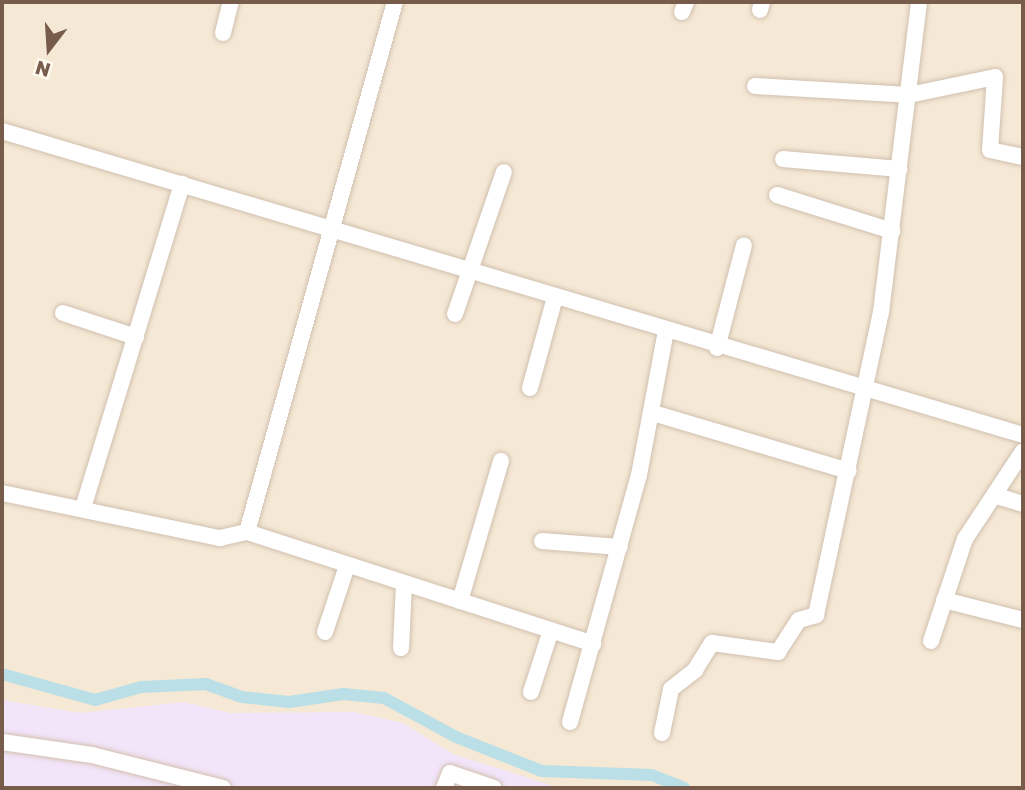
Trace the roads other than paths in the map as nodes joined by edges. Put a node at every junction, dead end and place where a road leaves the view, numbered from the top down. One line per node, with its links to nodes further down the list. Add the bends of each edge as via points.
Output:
1 (231, 2): 4 (street)
2 (395, 2): 14 (street)
3 (919, 2): 6 (street)
4 (223, 33)
5 (755, 86): 6 (street)
6 (909, 95): 8 (street, via 996,77 990,150); 10 (street)
7 (2, 131): 12 (street)
8 (1023, 157)
9 (783, 159): 10 (street)
10 (900, 169): 15 (street)
11 (504, 172): 17 (street)
12 (182, 184): 14 (street); 22 (street)
13 (777, 195): 15 (street)
14 (330, 227): 17 (street); 35 (street)
15 (892, 231): 25 (street)
16 (744, 245): 23 (street)
17 (472, 271): 18 (street); 20 (street)
18 (555, 297): 21 (street); 24 (street)
19 (64, 313): 22 (street)
20 (455, 314)
21 (666, 331): 23 (street); 26 (street)
22 (136, 337): 34 (street)
23 (717, 348): 25 (street)
24 (530, 388)
25 (865, 393): 27 (street); 30 (street)
26 (653, 413): 30 (street); 37 (street)
27 (1023, 435)
28 (1023, 452): 32 (street)
29 (501, 461): 41 (street)
30 (849, 471): 50 (street, via 816,615 799,620 778,652 712,643 695,670 671,689)
31 (2, 494): 34 (street)
32 (997, 496): 33 (street); 40 (street, via 965,539)
33 (1023, 505)
34 (83, 508): 35 (street, via 220,538)
35 (243, 533): 38 (street)
36 (542, 541): 37 (street)
37 (620, 547): 46 (street)
38 (347, 566): 39 (street); 44 (street)
39 (404, 584): 41 (street); 47 (street)
40 (944, 600): 42 (street); 45 (street)
41 (460, 601): 43 (street)
42 (1023, 620)
43 (551, 630): 46 (street); 48 (street)
44 (325, 632)
45 (931, 641)
46 (593, 644): 49 (street)
47 (401, 649)
48 (531, 692)
49 (570, 722)
50 (662, 733)
51 (2, 741): 52 (street, via 92,755)
52 (223, 788)
53 (444, 788): 54 (street, via 450,773)
54 (494, 788)

